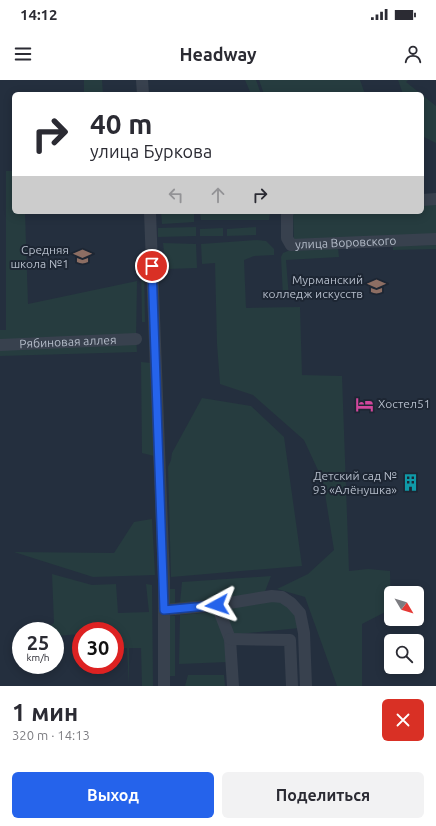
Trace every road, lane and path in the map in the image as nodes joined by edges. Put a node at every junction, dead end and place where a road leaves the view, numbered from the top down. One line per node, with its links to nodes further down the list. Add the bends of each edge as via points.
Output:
1 (142, 80): 2 (street)
2 (143, 92)
3 (436, 199): 4 (street)
4 (424, 200)
5 (150, 214): 11 (street)
6 (287, 214): 7 (street, улица Воровского, via 287,238 291,245)
7 (436, 238)
8 (136, 339): 9 (street, Рябиновая аллея)
9 (0, 345)
10 (217, 605): 11 (street); 12 (street); 16 (street, via 272,596 282,597 291,603 300,614 304,633)
11 (164, 610): 13 (street)
12 (230, 640): 14 (street); 15 (street, via 290,640)
13 (164, 686)
14 (233, 686)
15 (292, 686)
16 (306, 686)

